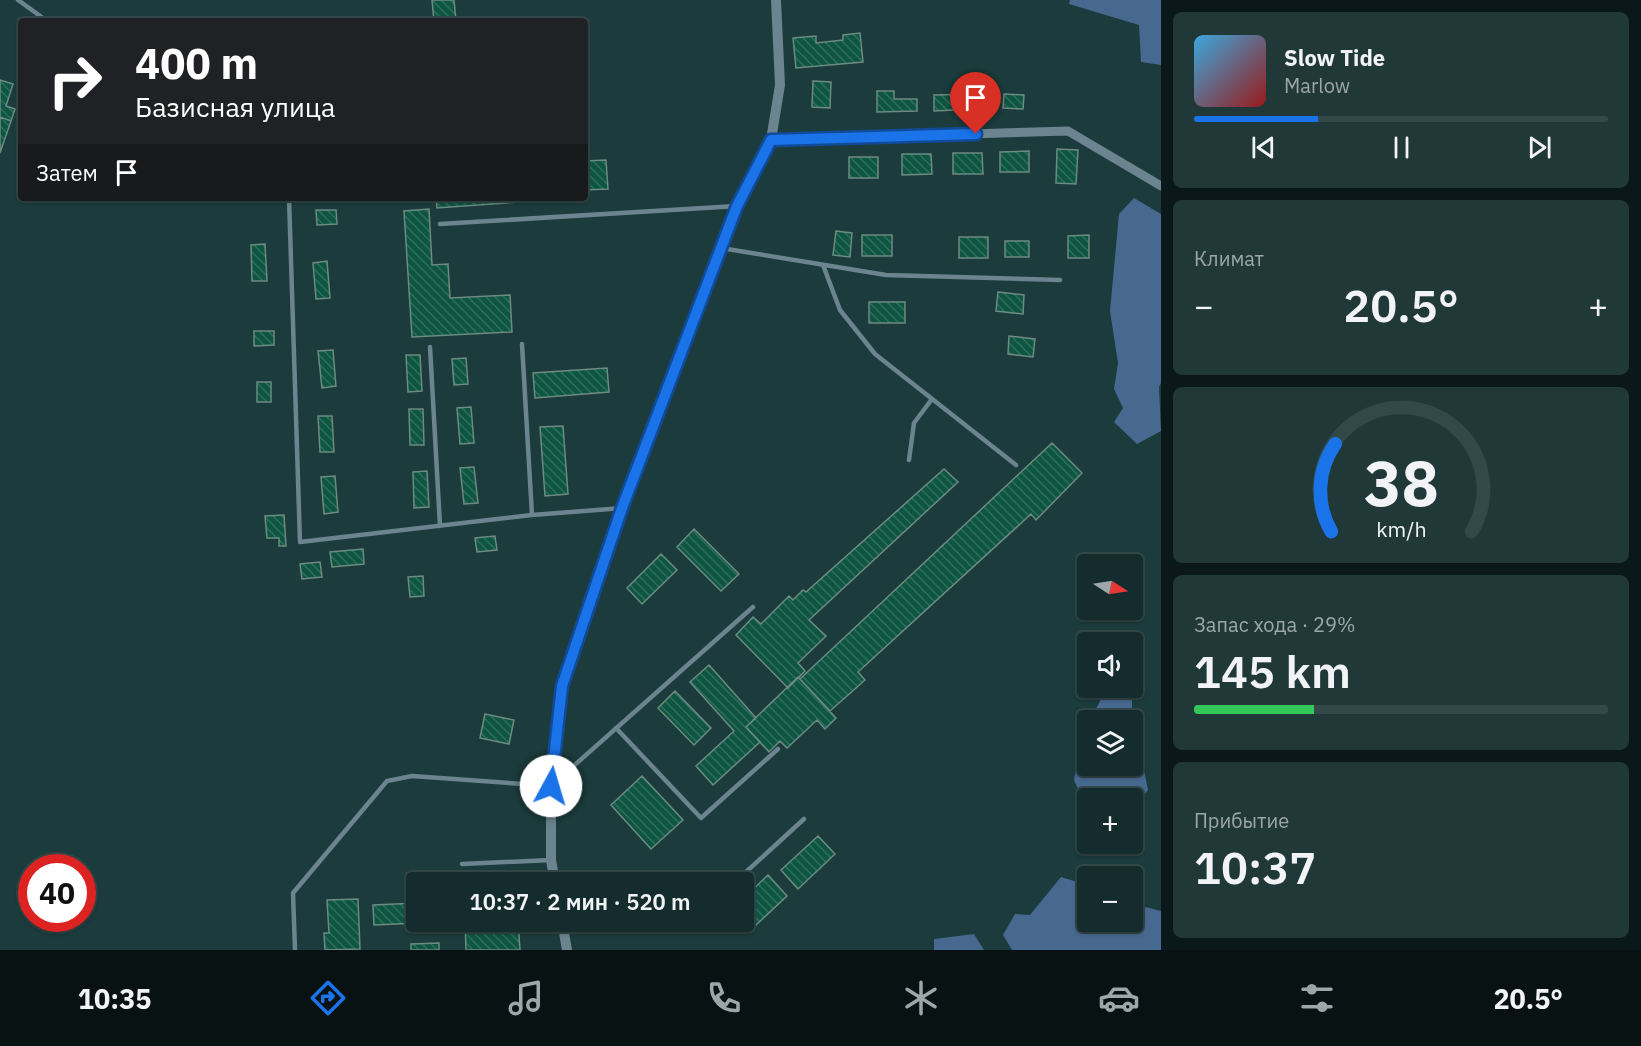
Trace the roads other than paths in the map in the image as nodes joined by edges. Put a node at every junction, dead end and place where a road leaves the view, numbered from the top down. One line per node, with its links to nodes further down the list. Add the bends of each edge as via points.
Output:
1 (18, 0): 3 (lane)
2 (776, 0): 4 (street, via 780,85)
3 (43, 18)
4 (771, 140): 5 (street, via 1068,131); 7 (street)
5 (1161, 186)
6 (289, 201): 19 (lane, via 300,542)
7 (737, 206): 8 (lane); 9 (street)
8 (440, 224)
9 (721, 248): 10 (lane); 17 (street)
10 (823, 265): 11 (lane, via 886,275); 14 (lane, via 840,310 875,354)
11 (1060, 280)
12 (522, 344): 18 (lane)
13 (430, 347): 19 (lane)
14 (932, 399): 15 (lane, via 914,423); 16 (lane)
15 (909, 460)
16 (1016, 465)
17 (622, 508): 18 (lane); 23 (street, via 562,686)
18 (532, 515): 19 (lane)
19 (440, 526)
20 (753, 607): 21 (lane)
21 (616, 728): 22 (lane, via 701,818); 23 (lane)
22 (778, 749)
23 (551, 786): 25 (street); 31 (lane, via 412,776 387,781 293,893)
24 (804, 819): 28 (lane)
25 (551, 860): 26 (lane); 27 (street)
26 (462, 864)
27 (553, 872)
28 (746, 872)
29 (568, 932): 30 (lane)
30 (564, 933): 32 (street)
31 (295, 950)
32 (567, 950)

